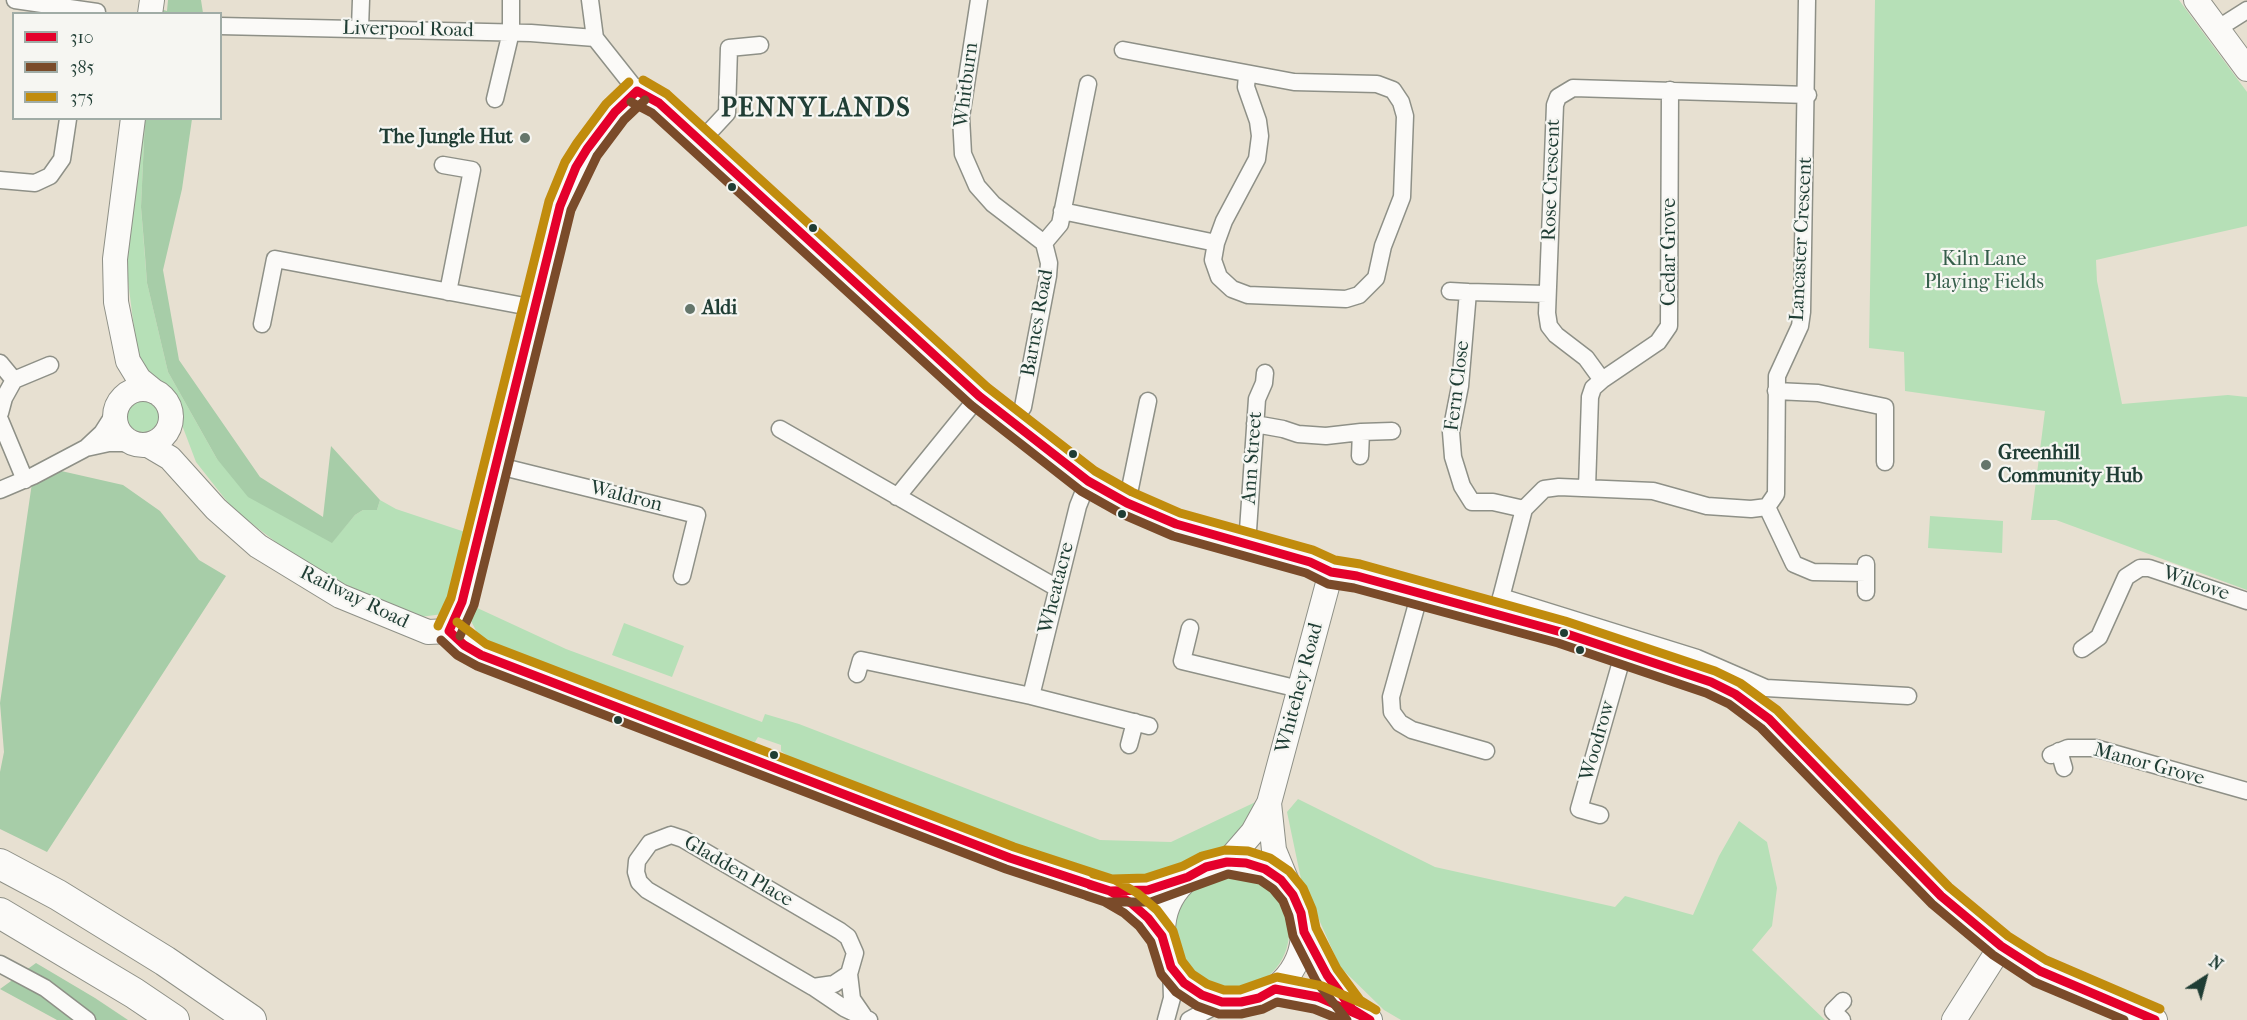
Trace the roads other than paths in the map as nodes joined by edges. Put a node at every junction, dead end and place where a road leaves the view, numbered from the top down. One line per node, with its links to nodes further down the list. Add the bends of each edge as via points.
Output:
1 (15, 0): 9 (street)
2 (361, 0): 11 (street)
3 (511, 0): 13 (street)
4 (590, 0): 14 (street)
5 (979, 0): 30 (street, Whitburn, via 961,117 963,154 977,186 993,204)
6 (1807, 0): 22 (street, Lancaster Crescent)
7 (2196, 0): 12 (street)
8 (2247, 10): 12 (street)
9 (97, 12)
10 (222, 26): 11 (street, Liverpool Road)
11 (360, 28): 13 (street, Liverpool Road)
12 (2217, 29): 17 (street)
13 (511, 32): 14 (street, Liverpool Road); 23 (street)
14 (595, 38): 21 (street)
15 (760, 45): 26 (street, via 729,48 727,113)
16 (1123, 50): 18 (street)
17 (2247, 69)
18 (1247, 75): 31 (street, via 1246,87 1259,129 1257,159); 31 (street, via 1294,82 1377,84 1393,90 1405,116 1402,197 1383,246 1376,278 1359,295 1346,299 1248,295 1232,290 1219,277 1213,260)
19 (1088, 84): 29 (street, Barnes Road)
20 (1670, 90): 22 (street, Rose Crescent); 35 (street, Rose Crescent, via 1573,88 1558,97); 42 (street, Cedar Grove, via 1669,326 1658,342)
21 (637, 91): 26 (street, via 659,104); 36 (street, via 606,123 576,167 554,226)
22 (1808, 94): 44 (street, Lancaster Crescent, via 1801,319 1780,364)
23 (495, 99)
24 (68, 120): 28 (street, via 63,159 50,176 35,183)
25 (133, 120): 38 (street, via 115,259 116,302)
26 (701, 141): 46 (street)
27 (443, 165): 33 (street, via 472,170)
28 (0, 180)
29 (1062, 211): 30 (street, Barnes Road, via 1060,224); 31 (street)
30 (1044, 243): 52 (street, Barnes Road, via 1048,276 1023,407)
31 (1216, 243)
32 (1449, 291): 34 (street)
33 (448, 292): 36 (street); 37 (street, via 275,259)
34 (1468, 292): 35 (street); 70 (street, Fern Close, via 1460,386 1450,432 1453,457 1472,502)
35 (1547, 294): 42 (street, Rose Crescent, via 1549,326 1586,358)
36 (535, 308): 61 (street)
37 (262, 324)
38 (124, 348): 45 (street, via 133,371); 48 (street)
39 (0, 363): 43 (street)
40 (50, 365): 43 (street)
41 (1265, 373): 53 (street, Ann Street)
42 (1602, 380): 65 (street, via 1590,397)
43 (14, 381): 49 (street)
44 (1776, 391): 60 (street, via 1818,393 1885,407); 69 (street, Lancaster Crescent, via 1776,494)
45 (155, 392): 48 (street, via 131,392); 51 (street, via 168,404)
46 (979, 396): 52 (street); 67 (street)
47 (1148, 401): 68 (street)
48 (118, 407): 57 (street, via 118,429); 58 (street, via 102,433)
49 (0, 414)
50 (0, 420): 62 (street)
51 (171, 422): 57 (street, via 163,437); 63 (street, Railway Road)
52 (1012, 423): 64 (street)
53 (1255, 424): 56 (street, via 1298,434); 71 (street, Ann Street)
54 (780, 429): 67 (street)
55 (1392, 431): 56 (street)
56 (1361, 432): 59 (street)
57 (141, 444): 58 (street, via 109,443); 63 (street, Railway Road, via 170,458)
58 (86, 448): 62 (street)
59 (1360, 456)
60 (1885, 462)
61 (495, 465): 73 (street, Waldron, via 697,515); 80 (street, via 462,602)
62 (25, 480): 66 (street)
63 (192, 481): 80 (street, Railway Road, via 235,527 310,580 397,622 428,632)
64 (1088, 481): 68 (street); 74 (street, Wheatacre)
65 (1587, 488): 69 (street, via 1653,491 1717,507); 70 (street, via 1544,489)
66 (0, 490)
67 (897, 497): 74 (street)
68 (1127, 503): 71 (street, via 1176,524)
69 (1767, 507): 75 (street, via 1794,564 1814,572 1866,568)
70 (1524, 509): 78 (street)
71 (1247, 545): 72 (street, via 1310,562)
72 (1331, 572): 76 (street); 84 (street, Whitehey Road)
73 (682, 576)
74 (1057, 588): 85 (street, Wheatacre)
75 (1866, 592)
76 (1420, 593): 78 (street); 88 (street, via 1391,698 1392,712 1412,730)
77 (2247, 602): 81 (street, Wilcove, via 2140,568 2126,577 2099,637)
78 (1499, 605): 82 (street); 86 (street, via 1697,658 1766,688)
79 (1190, 628): 84 (street, via 1182,661)
80 (449, 632): 96 (street, via 481,655 1010,858)
81 (2082, 649)
82 (1624, 651): 92 (street, Woodrow, via 1579,808); 101 (street, via 1710,682 1735,694 1769,719 1941,896)
83 (857, 674): 85 (street, via 861,660)
84 (1299, 689): 91 (street, Whitehey Road)
85 (1031, 696): 87 (street, via 1142,724)
86 (1908, 696)
87 (1129, 745)
88 (1486, 751)
89 (2064, 768): 90 (street, Manor Grove, via 2055,753 2068,748 2095,748)
90 (2247, 791)
91 (1272, 794): 93 (street, via 1253,832); 97 (street, via 1274,850)
92 (1600, 815)
93 (1227, 862): 95 (street); 97 (street, via 1246,862 1264,869 1281,880)
94 (0, 864): 113 (highway, via 165,961)
95 (1188, 877): 96 (street, via 1148,890); 100 (street, via 1173,894 1164,914)
96 (1110, 891): 100 (street, via 1131,903)
97 (1293, 895): 99 (street)
98 (0, 913): 112 (highway)
99 (1304, 932): 106 (street, via 1291,973); 109 (street, via 1327,975)
100 (1162, 936): 103 (street)
101 (2001, 946): 117 (street); 118 (street, via 2040,971)
102 (0, 964): 111 (street, via 45,988)
103 (1171, 966): 108 (street, via 1193,989); 114 (street, via 1172,998)
104 (849, 974): 105 (street, via 834,984); 105 (street, Gladden Place, via 855,953 848,937 840,931 683,839 660,837 642,851 636,872 647,890); 110 (street, Gladden Place, via 852,999)
105 (813, 987): 110 (street, Gladden Place)
106 (1275, 989): 108 (street, via 1250,1000); 109 (street, via 1318,997)
107 (1843, 1001): 116 (street, via 1833,1011)
108 (1222, 1002): 115 (street)
109 (1361, 1015)
110 (867, 1019)
111 (87, 1020)
112 (174, 1020)
113 (251, 1020)
114 (1166, 1020)
115 (1189, 1020)
116 (1842, 1020)
117 (1954, 1020)
118 (2156, 1020)

